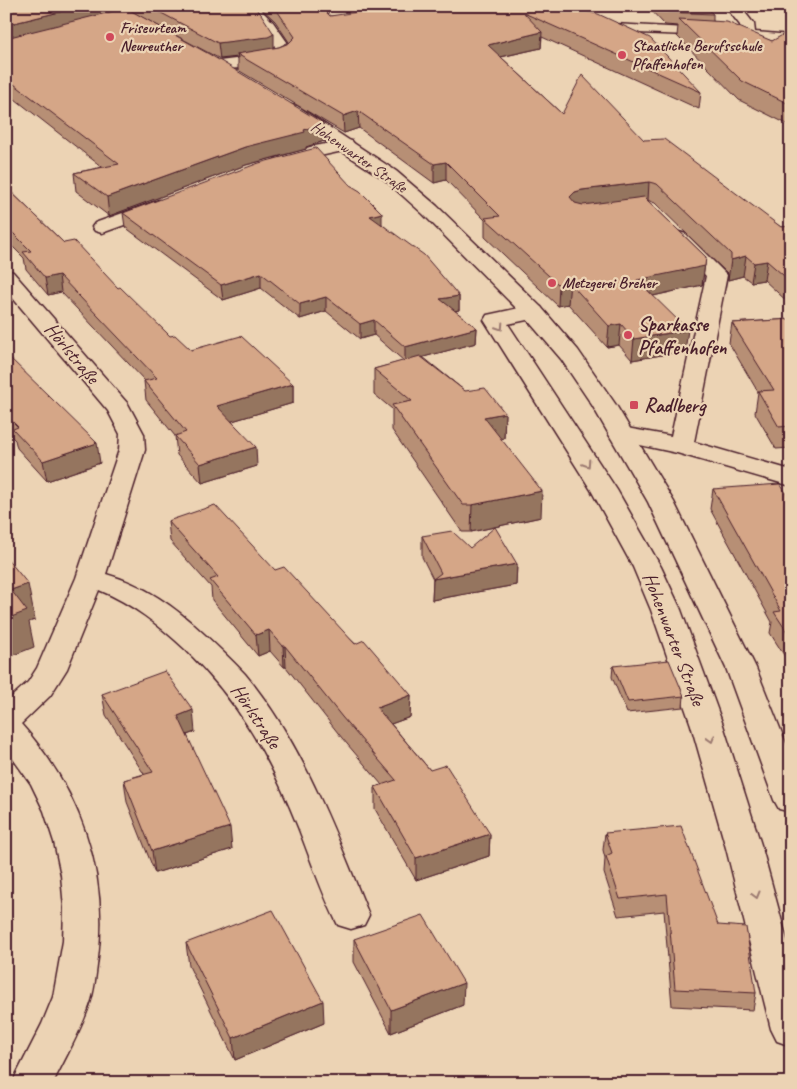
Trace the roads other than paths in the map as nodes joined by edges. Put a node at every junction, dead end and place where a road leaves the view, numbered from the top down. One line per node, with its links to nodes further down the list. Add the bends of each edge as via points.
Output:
1 (249, 6): 9 (street, via 268,25 286,52 273,59)
2 (569, 6): 5 (street, via 584,20 614,28)
3 (732, 6): 5 (street, via 748,24)
4 (115, 15): 6 (street)
5 (748, 35): 7 (street)
6 (166, 38)
7 (790, 39)
8 (199, 56): 9 (street)
9 (216, 65): 10 (street)
10 (239, 79)
11 (279, 103): 12 (street, Hohenwarter Straße)
12 (346, 145): 13 (street); 18 (street, Hohenwarter Straße, via 390,175 430,210)
13 (270, 166)
14 (174, 200): 15 (street)
15 (102, 227)
16 (668, 227): 20 (street, via 717,275)
17 (6, 276): 22 (street, Hörlstraße, via 119,409 132,434 132,450)
18 (533, 312): 19 (street, Hohenwarter Straße, via 570,354); 26 (street, Hohenwarter Straße, one-way to 26, via 495,320 604,490 666,610 744,848)
19 (621, 434): 20 (street); 24 (street, Hohenwarter Straße, via 661,502 733,650)
20 (681, 446): 21 (street)
21 (791, 478)
22 (90, 578): 23 (street, Hörlstraße, via 52,669); 25 (street, Hörlstraße, via 118,586 147,601 174,621 239,688 274,739 296,783)
23 (11, 736): 27 (street, via 48,780 78,860 83,906 81,953 71,1003)
24 (791, 800)
25 (351, 915)
26 (791, 1029)
27 (32, 1083)

